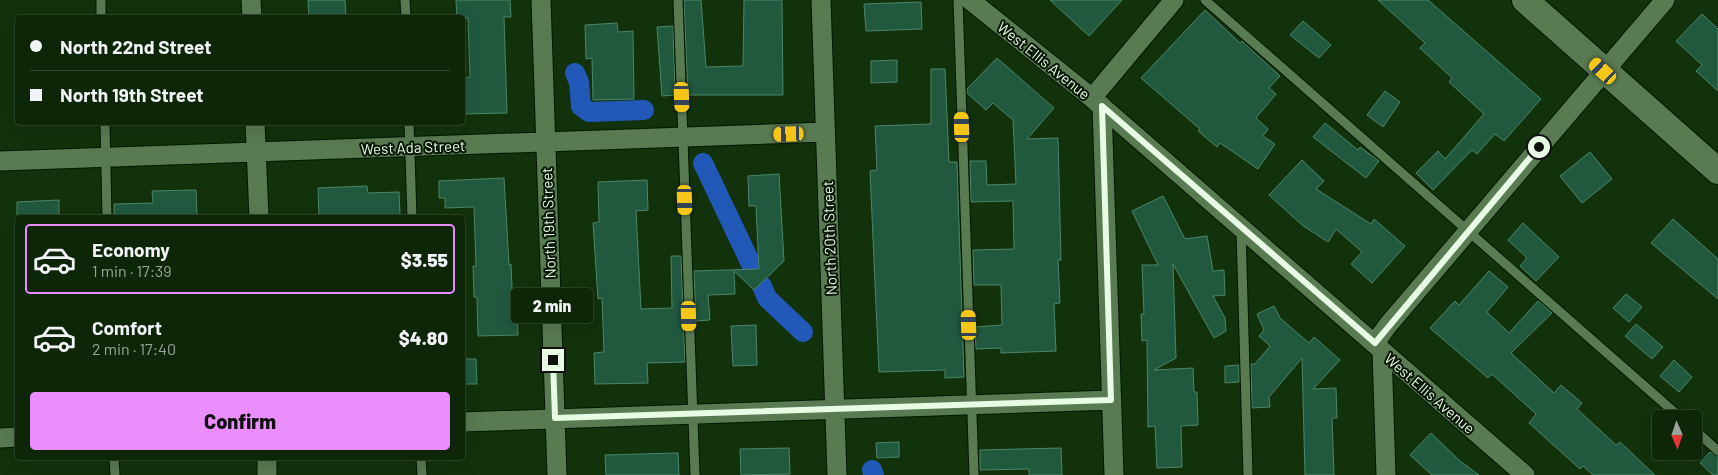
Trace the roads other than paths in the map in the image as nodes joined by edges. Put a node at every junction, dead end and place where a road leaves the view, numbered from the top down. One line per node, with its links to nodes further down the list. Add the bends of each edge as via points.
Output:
1 (101, 0): 13 (lane)
2 (251, 0): 14 (street)
3 (405, 0): 15 (lane)
4 (541, 0): 23 (street, North 19th Street)
5 (678, 0): 22 (lane)
6 (821, 0): 21 (street, North 20th Street)
7 (958, 0): 36 (lane)
8 (970, 0): 17 (street, West Ellis Avenue)
9 (1174, 0): 17 (street)
10 (1205, 0): 33 (lane)
11 (1525, 0): 16 (main road)
12 (1665, 0): 16 (street)
13 (101, 15)
14 (252, 15)
15 (406, 15)
16 (1603, 71): 28 (main road); 33 (street)
17 (1097, 102): 32 (street, West Ellis Avenue); 35 (street)
18 (105, 125): 26 (lane)
19 (255, 125): 25 (street)
20 (409, 125): 24 (lane)
21 (825, 132): 22 (street, West Ada Street); 37 (street, North 20th Street)
22 (683, 137): 23 (street, West Ada Street); 39 (lane)
23 (546, 142): 24 (street, West Ada Street); 40 (street, North 19th Street)
24 (410, 147): 25 (street, West Ada Street); 31 (lane)
25 (256, 152): 26 (street, West Ada Street); 30 (street)
26 (106, 157): 27 (street, West Ada Street); 29 (lane)
27 (0, 161)
28 (1718, 171)
29 (108, 215)
30 (258, 215)
31 (412, 215)
32 (1241, 228): 34 (street, West Ellis Avenue); 58 (lane)
33 (1468, 231): 34 (street); 38 (lane)
34 (1379, 347): 49 (street, West Ellis Avenue); 59 (street)
35 (1111, 400): 36 (street); 57 (street)
36 (972, 405): 37 (street); 56 (lane)
37 (835, 409): 39 (street); 55 (street, North 20th Street)
38 (1672, 410)
39 (693, 414): 40 (street); 54 (lane)
40 (555, 418): 41 (street); 53 (street, North 19th Street)
41 (465, 422)
42 (1702, 436): 45 (lane)
43 (15, 437): 44 (street)
44 (0, 438)
45 (1718, 451)
46 (114, 460): 50 (lane)
47 (267, 460): 51 (street)
48 (421, 460): 52 (lane)
49 (1523, 474)
50 (115, 475)
51 (267, 475)
52 (422, 475)
53 (557, 475)
54 (695, 475)
55 (837, 475)
56 (974, 475)
57 (1114, 475)
58 (1248, 475)
59 (1386, 475)

